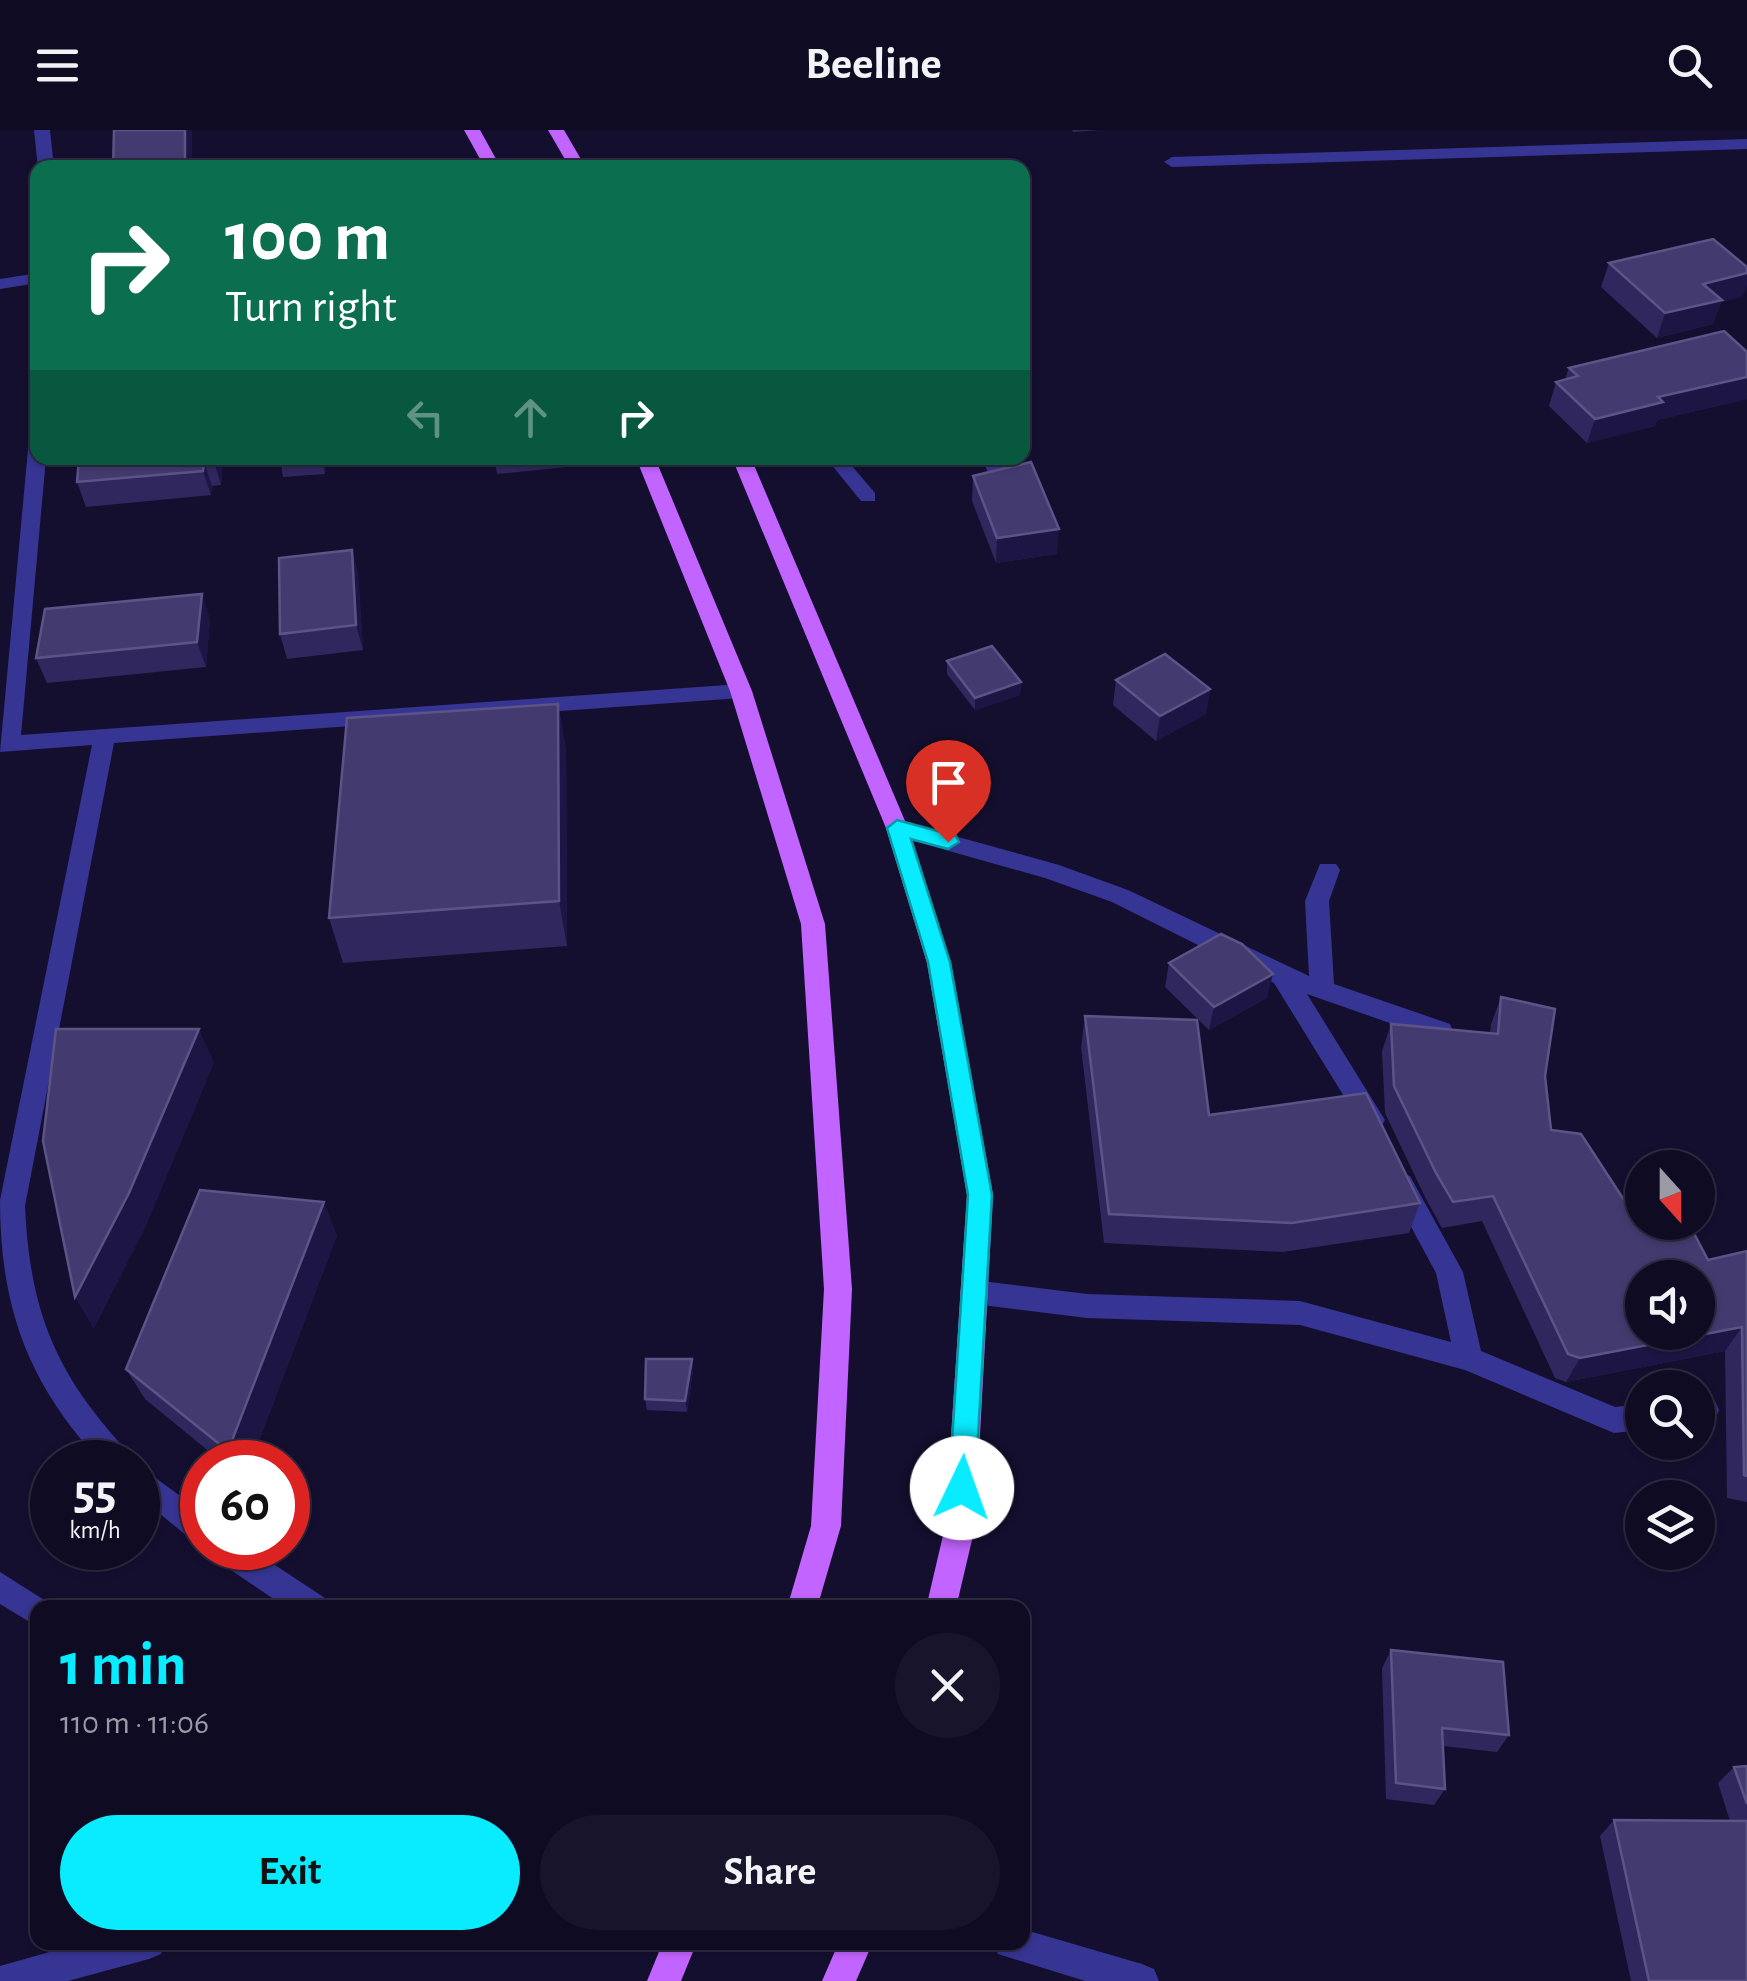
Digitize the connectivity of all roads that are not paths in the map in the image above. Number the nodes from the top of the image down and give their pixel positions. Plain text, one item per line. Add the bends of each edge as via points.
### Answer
1 (42, 130) edge
2 (472, 130) edge
3 (556, 130) edge
4 (1739, 130) edge
5 (1747, 142) edge
6 (45, 160) edge
7 (489, 160) edge
8 (573, 160) edge
9 (1172, 162) dead end
10 (30, 279) edge
11 (0, 284) edge
12 (35, 465) edge
13 (648, 465) edge
14 (751, 465) edge
15 (841, 465) edge
16 (994, 465) edge
17 (1002, 486) edge
18 (868, 496) dead end
19 (740, 691) junction
20 (106, 734) junction
21 (4, 744) edge
22 (897, 828) junction
23 (1328, 870) dead end
24 (1283, 976) junction
25 (1322, 990) junction
26 (1442, 1031) edge
27 (974, 1292) junction
28 (1469, 1360) junction
29 (1625, 1419) edge
30 (97, 1440) edge
31 (160, 1496) edge
32 (180, 1512) edge
33 (257, 1570) edge
34 (0, 1586) edge
35 (302, 1600) edge
36 (804, 1600) edge
37 (943, 1600) edge
38 (30, 1607) edge
39 (1030, 1948) edge
40 (119, 1950) edge
41 (677, 1950) edge
42 (853, 1950) edge
43 (5, 1981) edge
44 (664, 1981) edge
45 (839, 1981) edge
46 (1142, 1981) edge

1 - 6 street
2 - 7 main road
3 - 8 main road
4 - 5 street
5 - 9 street
10 - 11 street
12 - 21 street
13 - 19 main road
14 - 22 main road
15 - 18 street
16 - 17 street
19 - 20 street
19 - 36 main road via 812,924 837,1270 826,1526
20 - 21 street
20 - 30 street via 12,1206 12,1253 29,1330 56,1389
22 - 24 street via 1120,896
22 - 27 main road via 939,962 980,1195
23 - 25 street via 1317,901
24 - 25 street
24 - 28 street via 1367,1110 1449,1272
25 - 26 street
27 - 28 street via 1087,1306 1300,1313
27 - 37 main road via 960,1527
28 - 29 street
31 - 32 street
33 - 35 street
34 - 38 street
39 - 46 street
40 - 43 street
41 - 44 main road
42 - 45 main road

